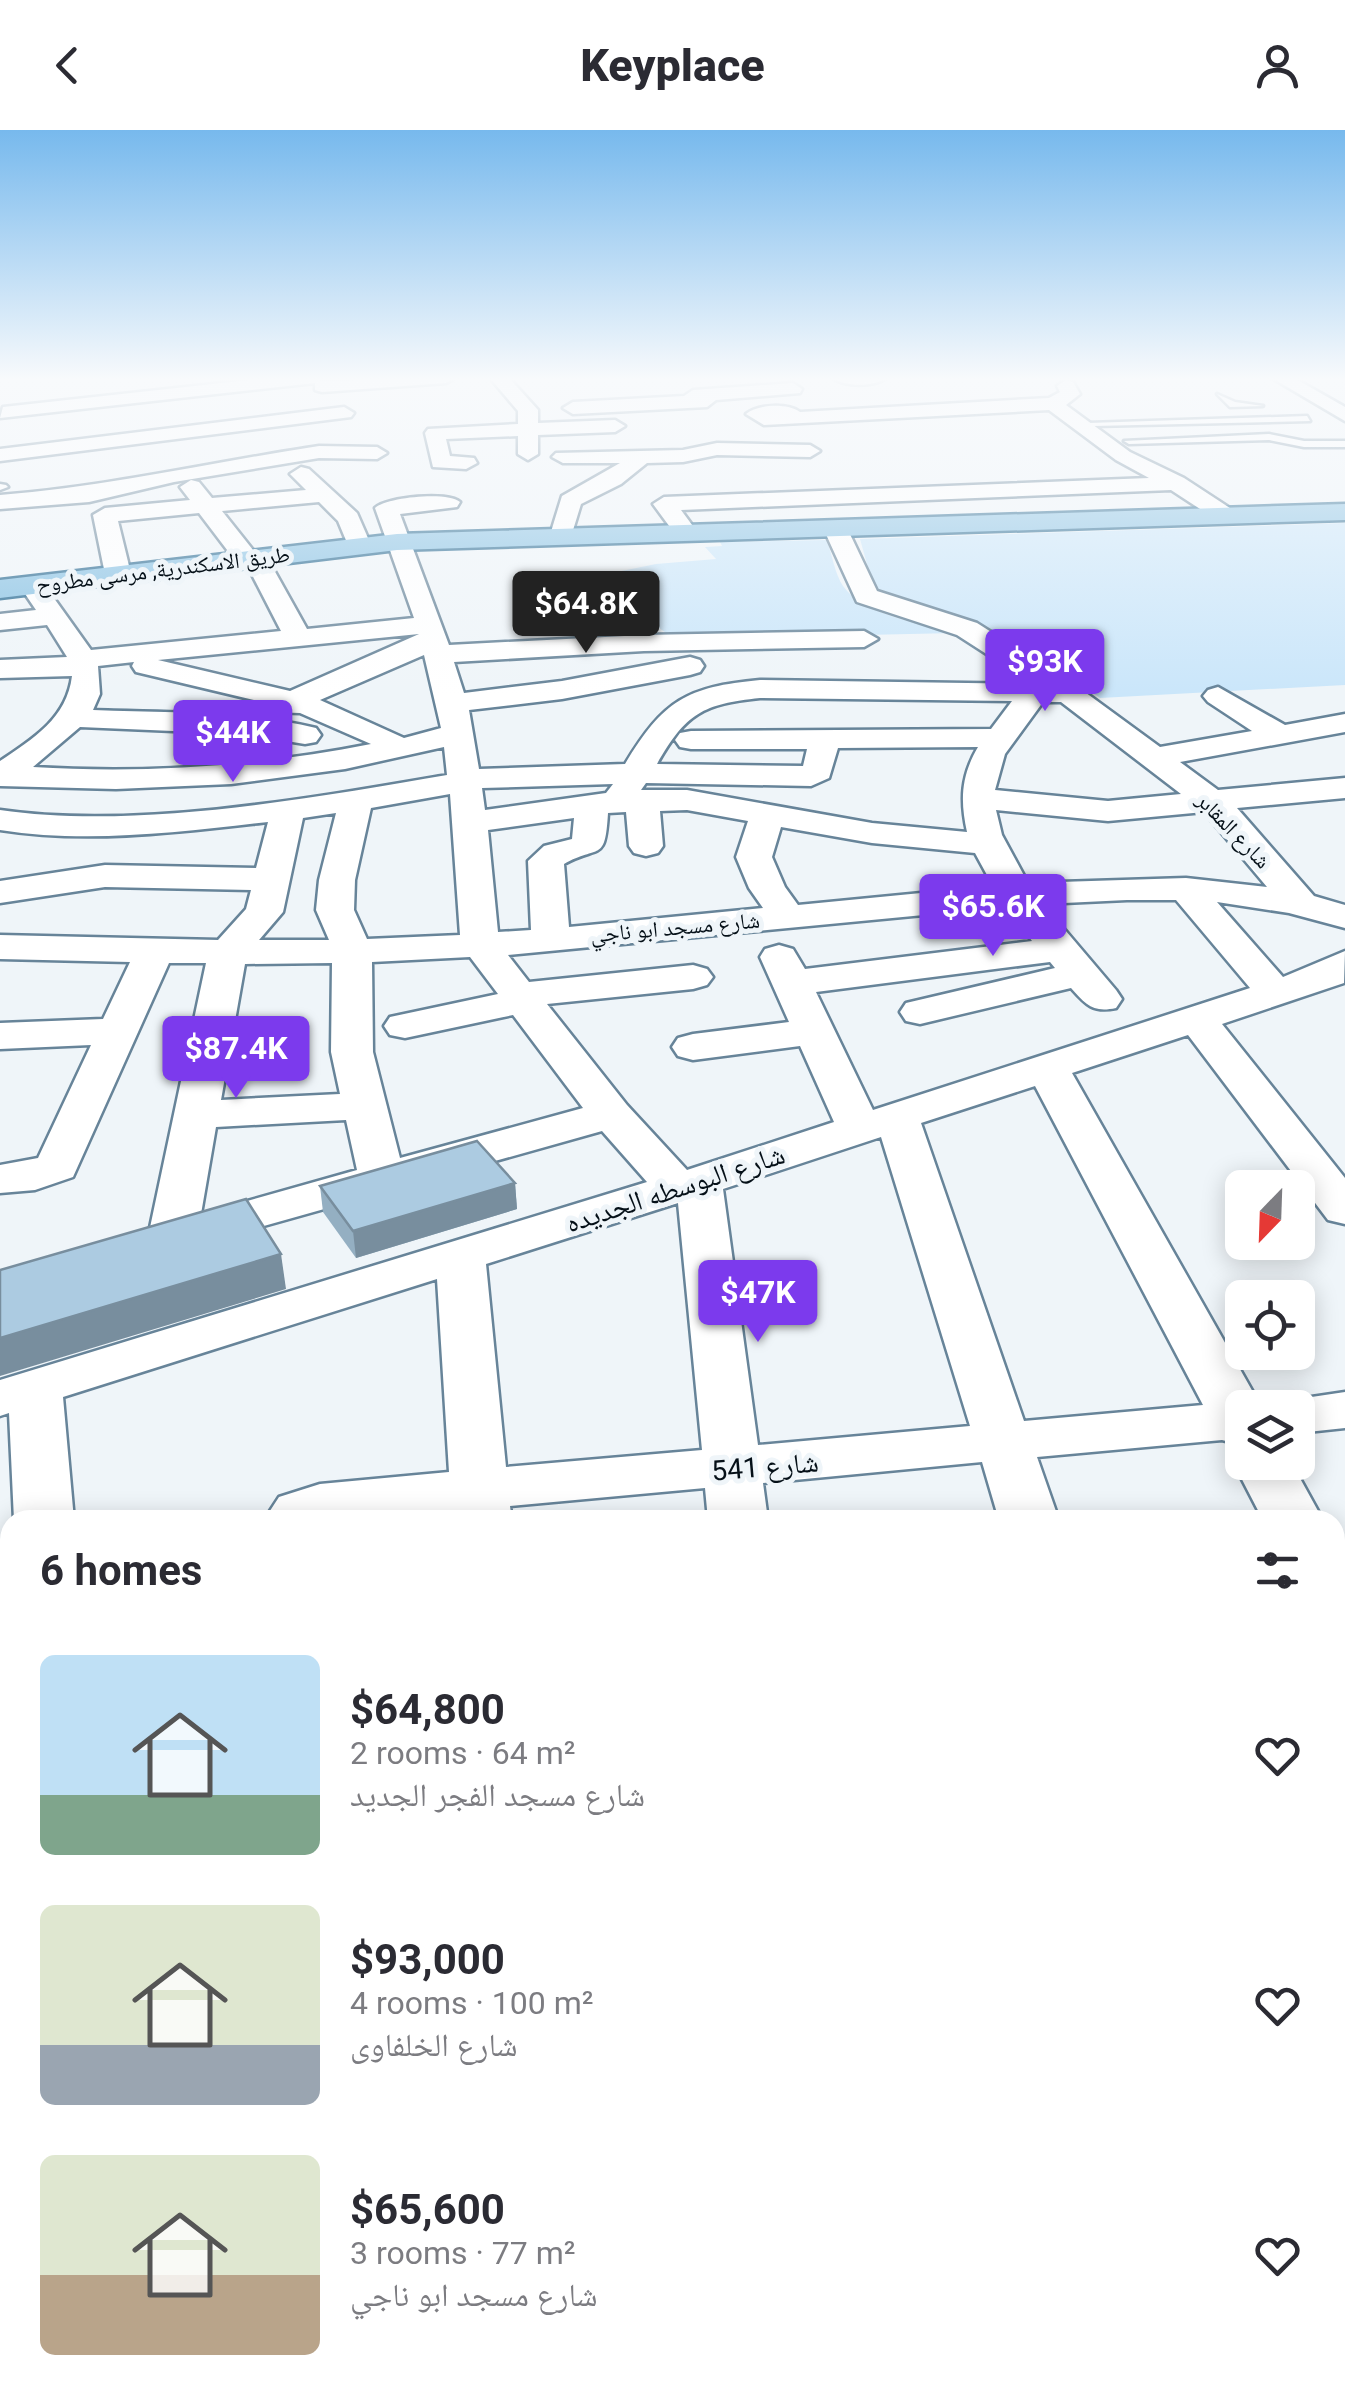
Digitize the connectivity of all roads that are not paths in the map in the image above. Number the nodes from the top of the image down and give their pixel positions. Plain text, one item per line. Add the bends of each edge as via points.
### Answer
1 (23, 484) edge
2 (23, 484) edge
3 (104, 484) edge
4 (132, 484) edge
5 (184, 484) edge
6 (312, 484) edge
7 (334, 484) edge
8 (451, 484) edge
9 (460, 484) edge
10 (621, 484) edge
11 (735, 484) edge
12 (778, 484) edge
13 (787, 484) edge
14 (858, 484) joint
15 (1178, 484) edge
16 (319, 488) junction
17 (788, 488) junction
18 (99, 495) junction
19 (202, 498) junction
20 (284, 499) junction
21 (668, 512) junction
22 (1345, 512) edge
23 (1228, 517) junction
24 (563, 524) junction
25 (884, 528) junction
26 (836, 530) junction
27 (778, 532) junction
28 (686, 533) junction
29 (356, 538) junction
30 (475, 538) junction
31 (112, 542) junction
32 (397, 542) junction
33 (250, 557) junction
34 (118, 574) junction
35 (32, 585) junction
36 (0, 589) edge
37 (284, 610) junction
38 (244, 614) dead end
39 (620, 614) dead end
40 (58, 623) junction
41 (0, 625) edge
42 (96, 629) dead end
43 (298, 638) junction
44 (826, 639) junction
45 (864, 639) dead end
46 (434, 640) junction
47 (644, 643) junction
48 (534, 648) junction
49 (722, 649) junction
50 (92, 660) junction
51 (848, 668) dead end
52 (0, 669) edge
53 (295, 672) dead end
54 (662, 672) junction
55 (334, 685) junction
56 (562, 690) junction
57 (760, 690) junction
58 (891, 691) junction
59 (1034, 693) junction
60 (1068, 693) junction
61 (1218, 696) dead end
62 (290, 702) junction
63 (681, 705) junction
64 (455, 717) junction
65 (145, 719) junction
66 (1345, 723) edge
67 (243, 725) junction
68 (62, 727) junction
69 (1280, 734) junction
70 (1002, 738) junction
71 (918, 739) junction
72 (824, 740) junction
73 (656, 741) junction
74 (401, 749) junction
75 (1152, 758) junction
76 (348, 760) junction
77 (0, 766) edge
78 (232, 774) junction
79 (56, 780) junction
80 (141, 780) junction
81 (463, 780) junction
82 (735, 790) junction
83 (1343, 790) edge
84 (622, 795) junction
85 (977, 798) junction
86 (356, 801) junction
87 (1215, 804) junction
88 (287, 812) junction
89 (768, 813) junction
90 (0, 820) edge
91 (470, 822) junction
92 (117, 824) junction
93 (63, 825) junction
94 (987, 844) junction
95 (646, 846) dead end
96 (0, 874) edge
97 (273, 880) junction
98 (656, 889) dead end
99 (1201, 889) junction
100 (0, 892) edge
101 (1020, 895) junction
102 (1298, 900) junction
103 (1345, 916) edge
104 (774, 918) junction
105 (666, 928) junction
106 (551, 939) junction
107 (480, 945) junction
108 (0, 947) edge
109 (352, 949) junction
110 (155, 951) junction
111 (228, 952) junction
112 (1081, 974) junction
113 (693, 977) dead end
114 (1320, 981) edge
115 (792, 983) junction
116 (522, 998) junction
117 (920, 1012) dead end
118 (1197, 1019) junction
119 (405, 1026) dead end
120 (814, 1031) junction
121 (120, 1032) junction
122 (0, 1036) edge
123 (693, 1046) dead end
124 (1048, 1069) junction
125 (364, 1106) junction
126 (611, 1114) junction
127 (196, 1115) junction
128 (879, 1123) junction
129 (381, 1175) junction
130 (18, 1178) edge
131 (688, 1184) junction
132 (1336, 1187) edge
133 (460, 1256) junction
134 (17, 1393) edge
135 (1225, 1394) edge
136 (1345, 1410) edge
137 (1315, 1413) edge
138 (1225, 1434) edge
139 (1004, 1443) junction
140 (1271, 1480) edge
141 (734, 1495) edge
142 (482, 1505) edge
143 (42, 1510) edge
144 (303, 1510) edge
145 (1025, 1510) edge
146 (1288, 1510) edge

1 - 18 street
2 - 18 street
3 - 18 street
4 - 18 street
5 - 19 street
6 - 16 street
7 - 16 street
8 - 32 street via 386,508
9 - 30 street
10 - 24 street via 570,501
11 - 17 street
12 - 17 street
13 - 17 street
14 - 17 street
14 - 25 street
15 - 23 street
16 - 19 street
16 - 20 street
16 - 29 street via 349,518
17 - 21 street via 672,502 664,504
17 - 27 street
18 - 19 street
18 - 31 street
18 - 31 street via 145,539
19 - 20 street
19 - 33 street via 236,529
20 - 29 street via 310,534
21 - 24 street
21 - 28 street
22 - 23 main road, طريق الاسكندرية, مرسى مطروح
23 - 25 main road, طريق الاسكندرية, مرسى مطروح
24 - 28 main road, طريق الاسكندرية, مرسى مطروح
24 - 30 main road, طريق الاسكندرية, مرسى مطروح
25 - 26 main road, طريق الاسكندرية, مرسى مطروح
26 - 27 main road, طريق الاسكندرية, مرسى مطروح
26 - 60 street, شارع المقابر via 866,596 967,629
27 - 28 main road, طريق الاسكندرية, مرسى مطروح
29 - 32 main road, طريق الاسكندرية, مرسى مطروح
29 - 33 main road, طريق الاسكندرية, مرسى مطروح
30 - 32 main road, طريق الاسكندرية, مرسى مطروح
31 - 34 street
32 - 46 street
33 - 34 main road, طريق الاسكندرية, مرسى مطروح
33 - 37 street
34 - 35 main road, طريق الاسكندرية, مرسى مطروح
35 - 36 main road, طريق الاسكندرية, مرسى مطروح
35 - 40 street
37 - 38 street
37 - 43 street
39 - 47 street via 642,632
40 - 41 street
40 - 42 street
40 - 50 street
43 - 46 street
43 - 50 street
44 - 45 street
44 - 49 street
44 - 51 street
46 - 48 street
46 - 55 street
46 - 64 street
47 - 48 street
47 - 49 street
47 - 54 street
48 - 56 street
49 - 54 street
49 - 57 street
50 - 52 street
50 - 62 street
50 - 68 street via 83,701
53 - 55 street
54 - 56 street
55 - 62 street
56 - 64 street
57 - 58 street
57 - 63 street
58 - 59 street
58 - 71 street
59 - 60 street
59 - 70 street
60 - 75 street, شارع المقابر
61 - 69 street
62 - 67 street
62 - 74 street via 353,722
63 - 64 street
63 - 73 street
64 - 74 street
64 - 81 street
65 - 67 street
65 - 68 street
65 - 79 street
66 - 69 street
67 - 76 street via 310,736
67 - 78 street via 223,748
68 - 77 street
69 - 75 street
70 - 71 street
70 - 85 street via 980,776
71 - 72 street
72 - 73 street
72 - 82 street via 812,776
73 - 84 street
74 - 76 street
75 - 87 street, شارع المقابر
76 - 78 street
77 - 79 street
78 - 80 street
79 - 80 street
79 - 90 street
80 - 92 street
81 - 84 street
81 - 86 street
81 - 91 street
82 - 84 street
82 - 89 street
83 - 87 street
84 - 91 street
84 - 95 street
84 - 106 street via 589,845 546,861
85 - 87 street via 1108,811
85 - 94 street
86 - 88 street
86 - 109 street via 335,910
87 - 102 street, شارع المقابر
88 - 92 street
88 - 97 street
89 - 94 street via 872,833
89 - 104 street via 754,857
90 - 93 street
91 - 107 street
92 - 93 street
93 - 96 street
94 - 101 street
97 - 100 street via 148,874
97 - 111 street via 264,912
98 - 105 street
99 - 101 street, شارع مسجد ابو ناجي
99 - 102 street, شارع مسجد ابو ناجي
99 - 114 street
101 - 104 street, شارع مسجد ابو ناجي
101 - 112 street
102 - 103 street, شارع مسجد ابو ناجي
104 - 105 street, شارع مسجد ابو ناجي
104 - 115 street
105 - 106 street, شارع مسجد ابو ناجي
106 - 107 street, شارع مسجد ابو ناجي
107 - 109 street, شارع مسجد ابو ناجي
107 - 116 street
108 - 110 street, شارع مسجد ابو ناجي
109 - 111 street, شارع مسجد ابو ناجي
109 - 125 street via 352,1052
110 - 111 street, شارع مسجد ابو ناجي
110 - 121 street
111 - 127 street
112 - 115 street
112 - 117 street
113 - 116 street
114 - 118 street, شارع البوسطه الجديده
115 - 120 street
116 - 119 street
116 - 126 street
118 - 124 street, شارع البوسطه الجديده
118 - 132 street
120 - 123 street
120 - 128 street
121 - 122 street
121 - 130 street via 62,1160 48,1173
124 - 128 street, شارع البوسطه الجديده
124 - 135 street
125 - 127 street
125 - 129 street
126 - 129 street
126 - 131 street
127 - 129 street via 153,1242
128 - 131 street, شارع البوسطه الجديده
128 - 139 street
131 - 133 street, شارع البوسطه الجديده
131 - 141 street
133 - 134 street, شارع البوسطه الجديده
133 - 142 street
134 - 143 street
136 - 137 street
138 - 139 street, شارع 541
139 - 141 street, شارع 541
139 - 145 street
140 - 146 street
141 - 142 street, شارع 541
142 - 144 street, شارع 541 via 320,1504

